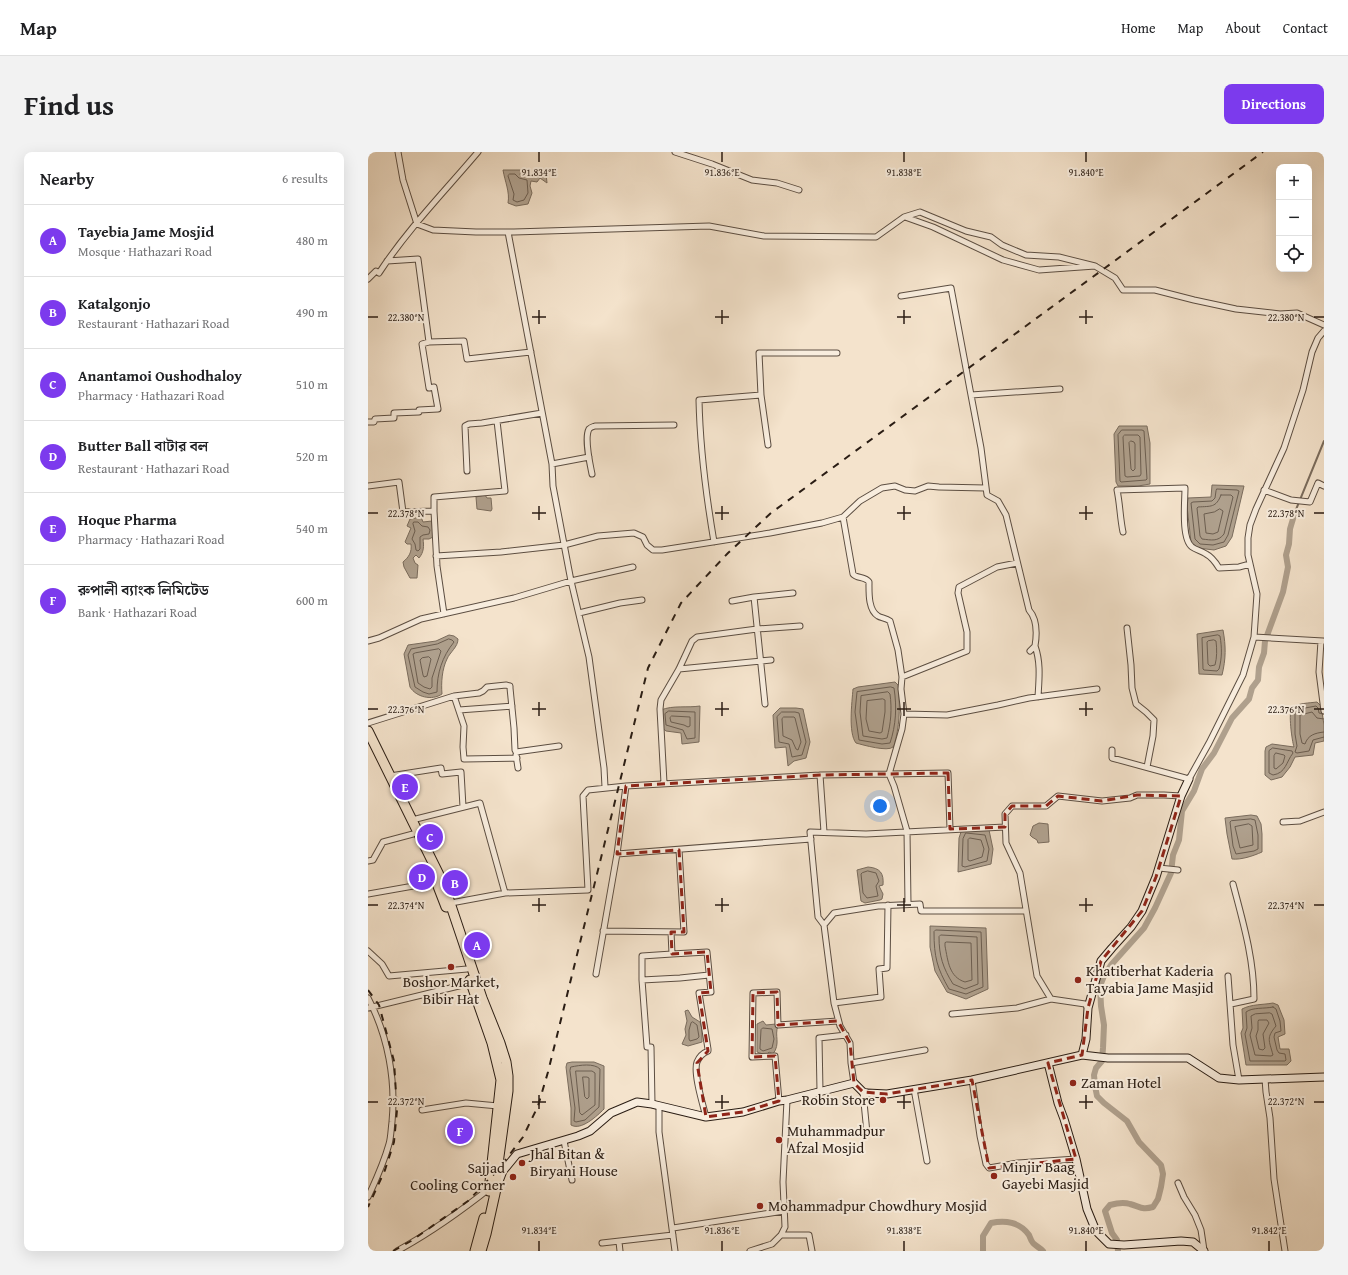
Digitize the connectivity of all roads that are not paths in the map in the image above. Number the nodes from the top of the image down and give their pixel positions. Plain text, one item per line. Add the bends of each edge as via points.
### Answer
1 (398, 152) edge
2 (478, 152) edge
3 (675, 152) edge
4 (799, 190) dead end
5 (904, 217) junction
6 (417, 224) junction
7 (508, 232) junction
8 (387, 261) junction
9 (1095, 266) junction
10 (368, 280) edge
11 (901, 296) dead end
12 (1324, 325) edge
13 (1324, 330) edge
14 (429, 342) junction
15 (531, 352) junction
16 (837, 353) dead end
17 (1060, 389) dead end
18 (761, 395) junction
19 (971, 396) junction
20 (542, 413) junction
21 (497, 420) junction
22 (368, 422) edge
23 (674, 425) dead end
24 (768, 445) dead end
25 (589, 457) junction
26 (552, 464) junction
27 (467, 470) dead end
28 (592, 474) dead end
29 (368, 486) edge
30 (1324, 486) edge
31 (985, 488) junction
32 (1264, 490) junction
33 (434, 511) junction
34 (843, 517) junction
35 (1123, 532) dead end
36 (714, 542) junction
37 (564, 544) junction
38 (436, 556) junction
39 (1017, 564) junction
40 (1250, 564) junction
41 (633, 566) dead end
42 (571, 581) junction
43 (793, 593) dead end
44 (754, 598) junction
45 (642, 600) dead end
46 (732, 601) dead end
47 (579, 613) junction
48 (444, 614) junction
49 (800, 626) dead end
50 (1127, 628) dead end
51 (757, 629) junction
52 (1254, 637) junction
53 (368, 641) edge
54 (1322, 641) edge
55 (1036, 646) junction
56 (1030, 651) dead end
57 (762, 660) junction
58 (771, 660) dead end
59 (679, 669) junction
60 (902, 677) junction
61 (1097, 689) dead end
62 (454, 696) junction
63 (1038, 697) junction
64 (766, 704) dead end
65 (512, 706) junction
66 (458, 710) junction
67 (1324, 711) edge
68 (904, 714) junction
69 (368, 723) edge
70 (368, 731) edge
71 (368, 743) edge
72 (559, 746) dead end
73 (1112, 750) dead end
74 (516, 752) junction
75 (517, 758) junction
76 (1147, 767) junction
77 (518, 768) dead end
78 (889, 774) junction
79 (820, 775) junction
80 (390, 776) junction
81 (1189, 779) junction
82 (664, 783) junction
83 (626, 786) junction
84 (605, 787) junction
85 (1181, 796) junction
86 (463, 807) junction
87 (1324, 812) edge
88 (412, 820) junction
89 (1283, 822) dead end
90 (1005, 827) junction
91 (950, 829) junction
92 (907, 831) junction
93 (824, 832) junction
94 (413, 834) junction
95 (811, 839) junction
96 (679, 850) junction
97 (617, 854) junction
98 (368, 861) edge
99 (1159, 868) junction
100 (1178, 870) dead end
101 (436, 882) junction
102 (1233, 884) dead end
103 (505, 892) junction
104 (368, 894) edge
105 (451, 903) junction
106 (908, 904) junction
107 (888, 905) junction
108 (1026, 911) junction
109 (824, 925) junction
110 (603, 931) junction
111 (671, 932) junction
112 (368, 951) edge
113 (672, 954) junction
114 (467, 969) junction
115 (596, 974) dead end
116 (709, 975) junction
117 (1228, 976) dead end
118 (642, 980) junction
119 (471, 983) junction
120 (368, 998) edge
121 (1050, 999) junction
122 (834, 1003) junction
123 (1231, 1004) junction
124 (370, 1007) edge
125 (1088, 1008) junction
126 (952, 1014) dead end
127 (838, 1021) junction
128 (846, 1035) junction
129 (925, 1050) dead end
130 (1082, 1055) junction
131 (851, 1063) junction
132 (1048, 1063) junction
133 (1324, 1077) edge
134 (1265, 1079) junction
135 (972, 1080) junction
136 (1239, 1080) junction
137 (854, 1083) junction
138 (914, 1090) junction
139 (820, 1091) junction
140 (863, 1092) junction
141 (787, 1100) junction
142 (779, 1101) junction
143 (652, 1104) junction
144 (498, 1106) junction
145 (659, 1107) junction
146 (422, 1110) dead end
147 (706, 1117) junction
148 (867, 1133) dead end
149 (564, 1141) junction
150 (1076, 1159) junction
151 (927, 1161) dead end
152 (572, 1180) dead end
153 (1178, 1183) dead end
154 (493, 1188) junction
155 (368, 1197) edge
156 (784, 1211) junction
157 (673, 1228) junction
158 (673, 1235) junction
159 (781, 1235) junction
160 (619, 1242) junction
161 (602, 1243) dead end
162 (1204, 1250) edge
163 (397, 1251) edge
164 (475, 1251) edge
165 (481, 1251) edge
166 (620, 1251) edge
167 (675, 1251) edge
168 (750, 1251) edge
169 (812, 1251) edge
170 (1285, 1251) edge

1 - 6 street via 403,180
2 - 6 street
3 - 4 street via 752,180 777,183
5 - 7 street via 876,237 764,236 709,226
5 - 9 street via 933,227 1004,260 1039,270
5 - 9 street via 920,212 966,231 992,237 1002,245 1026,255 1059,257
6 - 7 street via 433,230
6 - 8 street
7 - 15 street
8 - 10 street via 379,272 375,271
8 - 14 street via 418,259
9 - 12 street via 1114,278 1123,290 1155,290 1236,309 1280,314 1297,313
11 - 19 street via 951,288
13 - 32 street via 1312,352 1284,448
14 - 15 street via 464,341 467,358
14 - 22 street via 422,344 429,388 434,387 438,409 394,413 394,418
15 - 20 street
16 - 18 street via 759,353
17 - 19 street
18 - 24 street
18 - 36 street via 699,400 702,456
19 - 31 street via 981,448
20 - 21 street
20 - 26 street
21 - 27 street via 465,426
21 - 33 street via 505,491 434,497
23 - 25 street via 591,427
25 - 26 street
25 - 28 street
26 - 37 street via 553,486
29 - 33 street via 399,482 403,512
30 - 32 street via 1318,484 1310,502 1291,500
31 - 34 street via 928,486 915,491 895,486 882,488 860,501
31 - 39 street via 987,495 998,501 1006,515
32 - 40 street via 1250,525
33 - 38 street
34 - 36 street via 770,534
34 - 60 street via 853,574 869,582 870,601 875,613 890,621
35 - 40 street via 1117,490 1185,488 1184,522 1188,544 1206,554 1219,568
36 - 37 street via 653,550 643,537 634,533 598,536
37 - 38 street via 501,552
37 - 42 street
38 - 48 street
39 - 55 street via 1029,610 1033,614
39 - 60 street via 997,567 959,587 958,593 967,632 967,651
40 - 52 street via 1257,594
41 - 42 street
42 - 47 street
42 - 48 street via 514,598
43 - 44 street
44 - 46 street
44 - 51 street
45 - 47 street
47 - 84 street via 589,657
48 - 53 street via 421,619
49 - 51 street
50 - 76 street via 1132,688 1136,704 1154,720
51 - 57 street
51 - 59 street via 697,637 692,641
52 - 54 street
52 - 81 street via 1243,675
54 - 67 street via 1319,672
55 - 56 street
55 - 63 street via 1040,670
57 - 58 street
57 - 59 street
57 - 64 street
59 - 82 street via 661,700
60 - 68 street
61 - 63 street
62 - 65 street via 479,693 487,687 506,685 510,686
62 - 66 street
62 - 69 street
63 - 68 street via 947,715
65 - 66 street
65 - 74 street
66 - 75 street via 464,726 464,758
68 - 78 street
70 - 80 highway
71 - 94 highway
72 - 74 street
73 - 76 street via 1112,758
74 - 75 street
75 - 77 street
76 - 81 street
78 - 79 street
78 - 91 street via 948,773
78 - 92 street
79 - 82 street
79 - 93 street
80 - 86 street via 441,768 442,774 461,772
80 - 88 highway
81 - 85 street
82 - 83 street
83 - 84 street
83 - 97 street
84 - 103 street via 588,790 583,796 588,890
85 - 90 street via 1164,794 1102,801 1058,796 1046,806 1012,806 1005,814
85 - 99 street
86 - 88 street
86 - 103 street via 480,803
87 - 89 street via 1300,821
88 - 105 highway via 435,864
90 - 91 street
90 - 108 street via 1006,842 1020,873
91 - 92 street
92 - 93 street via 866,834
92 - 106 street
93 - 95 street via 810,832
94 - 98 street via 384,842 373,860
94 - 101 highway
95 - 96 street
95 - 109 street via 818,917
96 - 97 street
96 - 111 street via 684,932
97 - 110 street
99 - 100 street
99 - 125 street via 1142,911 1101,961
101 - 104 street
101 - 114 highway
102 - 123 street via 1252,962 1254,999
103 - 105 street
105 - 154 highway via 506,1062 508,1091
106 - 107 street
106 - 108 street via 920,904 921,911
107 - 109 street via 834,913
107 - 122 street via 887,968 879,969 881,997
108 - 121 street via 1037,976
109 - 122 street
110 - 111 street
110 - 115 street
111 - 113 street
112 - 114 street via 382,964 389,976
113 - 116 street via 707,952
113 - 118 street via 642,956
114 - 119 highway
116 - 118 street
116 - 147 street via 711,992 699,994 708,1051 700,1056 696,1063
117 - 123 street
118 - 143 street via 647,1047 651,1047
119 - 124 street
119 - 144 highway via 492,1043 501,1080
120 - 124 street
121 - 125 street via 1085,1004
121 - 126 street via 1017,1008
122 - 127 street
123 - 136 street via 1233,1045
124 - 155 street via 385,1040 390,1061 393,1110 390,1142
125 - 130 street
127 - 128 street
127 - 142 street via 778,1025 777,992 753,993 752,1057 775,1056
128 - 131 street via 850,1043
128 - 139 street via 819,1038
129 - 131 street
130 - 132 street
130 - 136 street via 1108,1058 1188,1058 1219,1078
131 - 137 street
132 - 135 street
132 - 150 street
133 - 134 street
134 - 136 street
134 - 170 street via 1274,1179
135 - 138 street
135 - 150 street via 980,1136 989,1168 1024,1162
137 - 139 street
137 - 140 street
138 - 140 street via 887,1094
138 - 151 street
139 - 141 street
140 - 148 street
141 - 142 street
141 - 156 street
142 - 147 street via 743,1112
143 - 145 street
143 - 149 street via 637,1102 611,1113 590,1131
144 - 146 street via 466,1103
144 - 154 highway via 492,1158
145 - 147 street
145 - 157 street via 659,1132
149 - 152 street
149 - 154 street via 518,1154 503,1171
150 - 162 street via 1087,1209 1096,1230 1108,1244 1181,1241 1193,1242
153 - 162 street via 1201,1230
154 - 163 street
154 - 164 highway
154 - 165 highway
156 - 157 street
156 - 159 street
157 - 158 street
158 - 160 street
158 - 167 street
159 - 168 street via 772,1244
159 - 169 street via 809,1235
160 - 161 street
160 - 166 street

